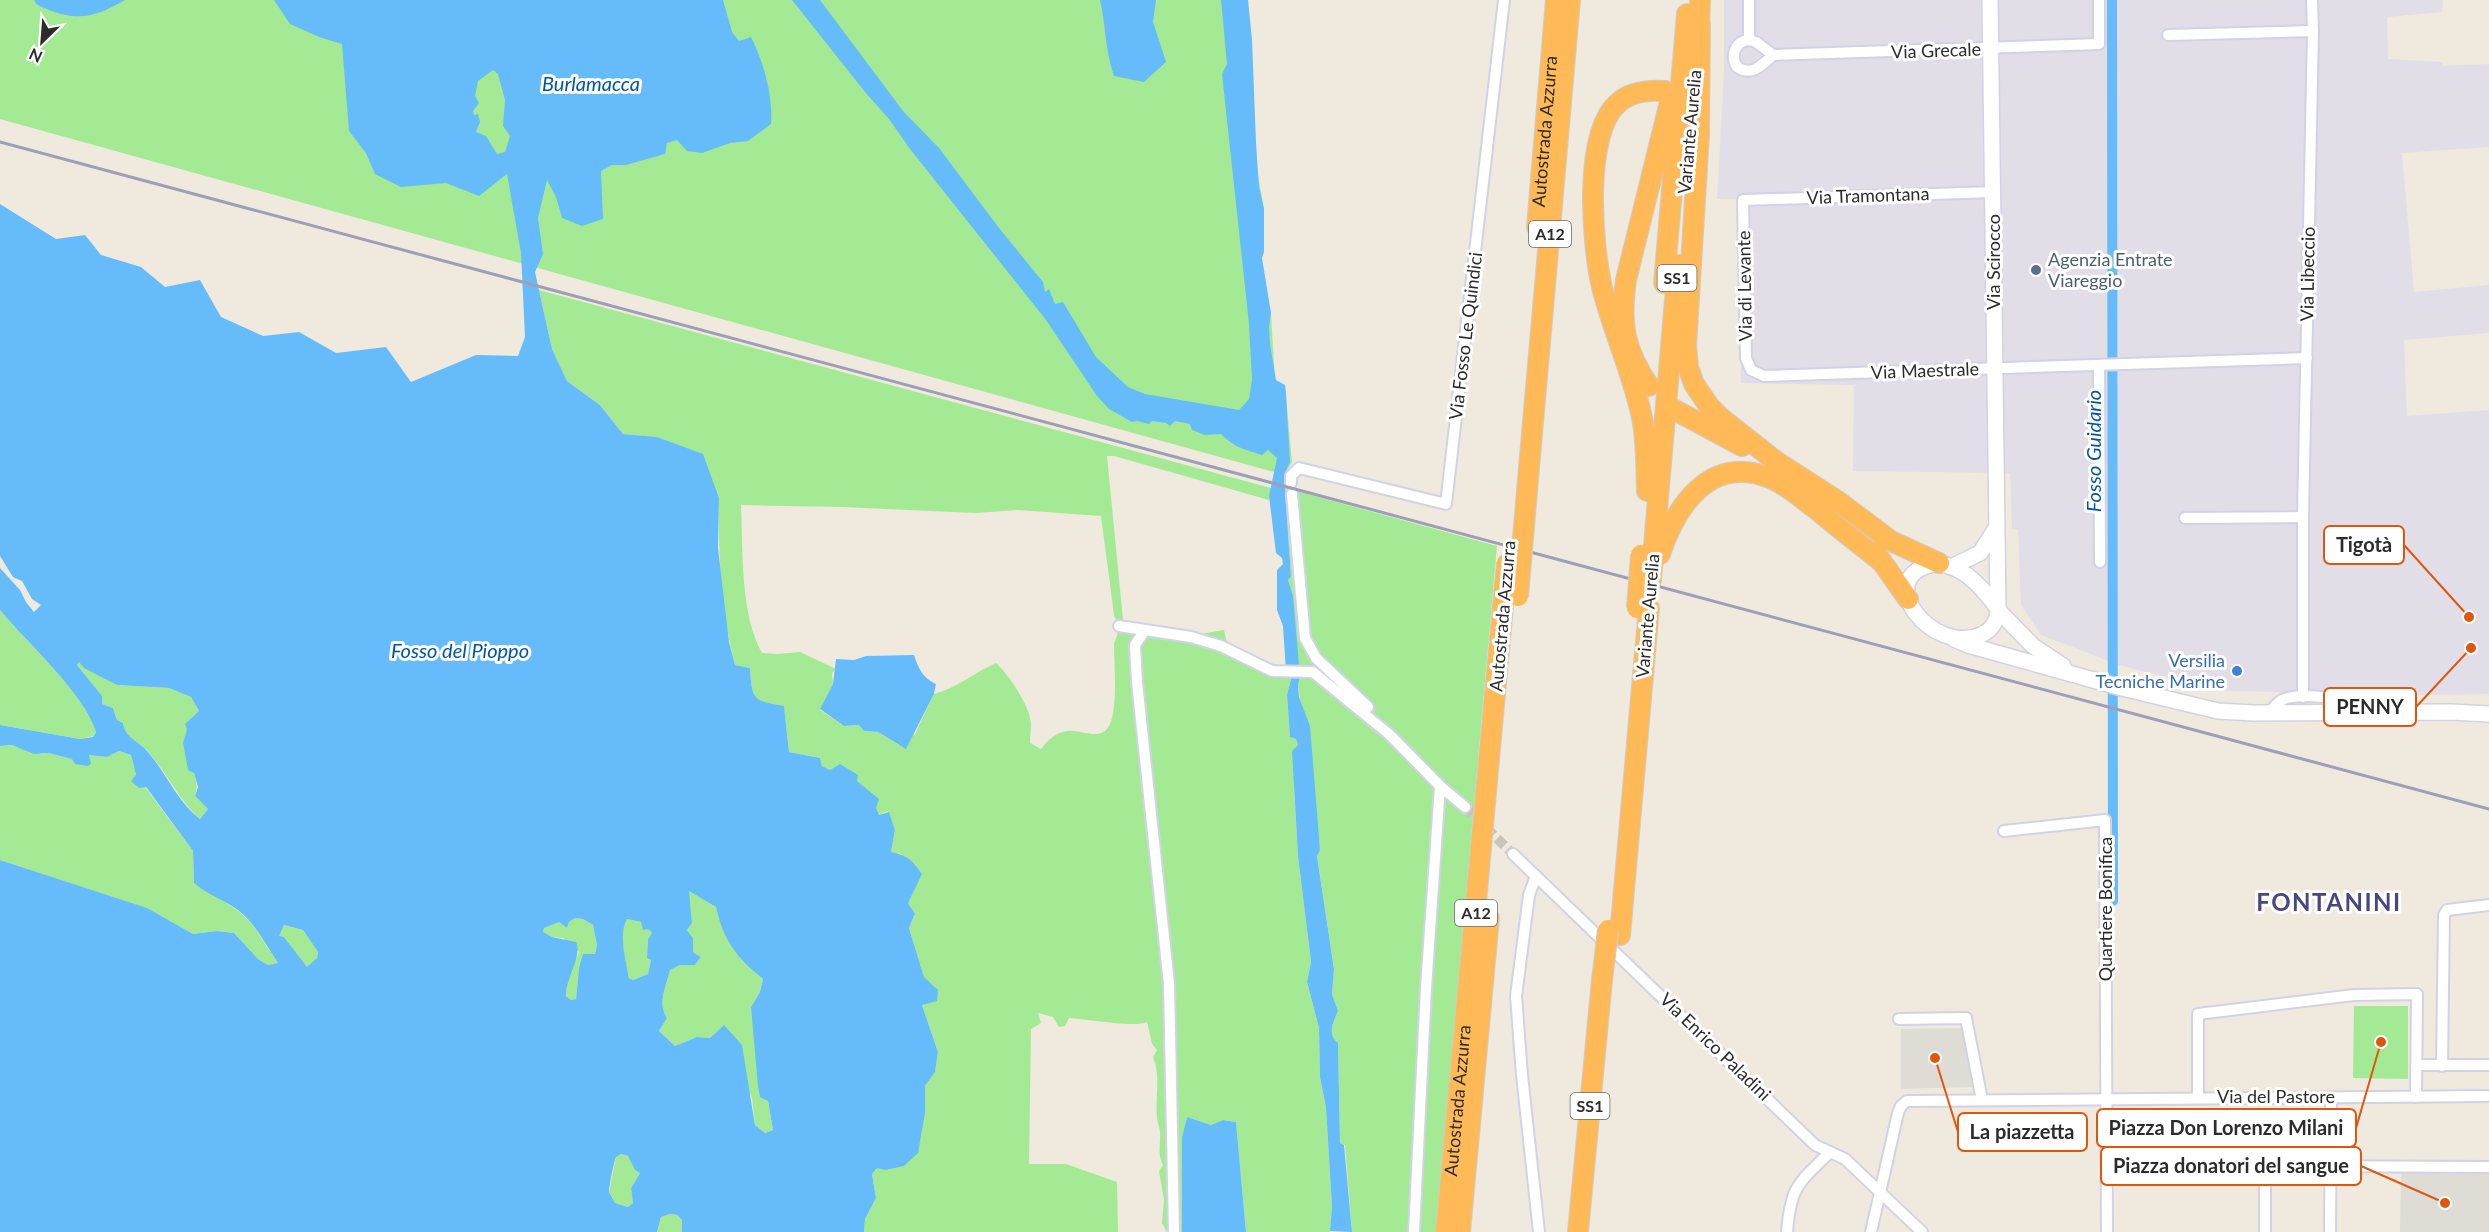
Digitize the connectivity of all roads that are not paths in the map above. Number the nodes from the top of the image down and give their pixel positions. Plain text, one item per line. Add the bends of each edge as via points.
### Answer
1 (1504, 0) edge
2 (1556, 0) edge
3 (1570, 0) edge
4 (1687, 0) edge
5 (1701, 0) edge
6 (1749, 0) edge
7 (1990, 0) edge
8 (2099, 0) edge
9 (2312, 0) edge
10 (2313, 31) junction
11 (1693, 32) junction
12 (2168, 35) dead end
13 (1749, 40) junction
14 (1991, 49) junction
15 (1773, 56) junction
16 (1665, 91) dead end
17 (1706, 116) dead end
18 (1994, 192) junction
19 (1743, 200) joint
20 (2307, 358) junction
21 (2101, 366) junction
22 (1994, 369) junction
23 (1751, 370) joint
24 (1649, 386) dead end
25 (1673, 409) dead end
26 (1778, 462) junction
27 (1522, 468) junction
28 (1801, 478) junction
29 (1291, 483) dead end
30 (1647, 490) junction
31 (1292, 494) dead end
32 (2303, 517) junction
33 (2185, 518) dead end
34 (1997, 525) junction
35 (1651, 556) junction
36 (1881, 561) junction
37 (2100, 562) dead end
38 (1945, 565) junction
39 (1511, 595) junction
40 (1908, 599) junction
41 (1643, 608) junction
42 (1998, 610) junction
43 (1119, 626) dead end
44 (1145, 630) junction
45 (1954, 639) junction
46 (2084, 677) junction
47 (2303, 697) junction
48 (2489, 702) edge
49 (2472, 707) junction
50 (2489, 708) edge
51 (2451, 712) junction
52 (2269, 713) junction
53 (2389, 713) junction
54 (2489, 714) edge
55 (1403, 747) junction
56 (1440, 786) junction
57 (1466, 807) tunnel mouth
58 (2004, 831) dead end
59 (1513, 854) tunnel mouth
60 (1536, 876) junction
61 (2489, 905) edge
62 (1608, 981) junction
63 (1899, 1019) dead end
64 (2416, 1065) junction
65 (2489, 1065) edge
66 (2442, 1066) junction
67 (2489, 1096) edge
68 (2331, 1097) junction
69 (2416, 1097) junction
70 (2198, 1098) junction
71 (2106, 1099) junction
72 (1982, 1100) junction
73 (1830, 1152) junction
74 (2331, 1166) junction
75 (2489, 1167) edge
76 (1880, 1192) junction
77 (1174, 1232) edge
78 (1414, 1232) edge
79 (1446, 1232) edge
80 (1460, 1232) edge
81 (1539, 1232) edge
82 (1578, 1232) edge
83 (1590, 1232) edge
84 (1787, 1232) edge
85 (1871, 1232) edge
86 (1922, 1232) edge
87 (2106, 1232) edge
88 (2265, 1232) edge
89 (2330, 1232) edge

1 - 29 street, Via Fosso Le Quindici via 1446,504 1299,468 1291,476
2 - 27 highway, Autostrada Azzurra / A12
3 - 27 highway, Autostrada Azzurra / A12
4 - 11 highway, Variante Aurelia / SS1
5 - 11 highway, Variante Aurelia / SS1
6 - 13 street
7 - 14 street, Via Scirocco
8 - 14 street, Via Grecale via 2099,44
9 - 10 street, Via Libeccio
10 - 12 street
10 - 20 street, Via Libeccio
11 - 24 highway via 1625,293 1625,337
11 - 26 highway via 1699,135 1686,340 1688,367 1713,411
11 - 30 highway, Variante Aurelia / SS1
11 - 35 highway, Variante Aurelia / SS1
13 - 15 street
13 - 15 street via 1734,51 1734,64 1741,70 1758,69
14 - 15 street, Via Grecale
14 - 18 street, Via Scirocco
16 - 30 highway via 1632,94 1619,101 1608,115 1599,140 1594,189 1599,269 1642,418
17 - 26 highway via 1709,138 1697,316 1699,358 1722,404
18 - 19 street, Via Tramontana
18 - 22 street, Via Scirocco
19 - 23 street, Via di Levante via 1746,358
20 - 21 street, Via Maestrale
20 - 32 street, Via Libeccio
21 - 22 street, Via Maestrale
21 - 37 street
22 - 23 street, Via Maestrale via 1764,375
22 - 34 street, Via Scirocco
25 - 26 highway
26 - 28 highway
27 - 39 highway, Autostrada Azzurra / A12, bridge
28 - 36 highway via 1862,536
28 - 38 highway via 1891,541
30 - 35 highway, Variante Aurelia / SS1
31 - 55 street via 1305,638 1316,658 1401,739
32 - 33 street
32 - 47 street, Via Libeccio
34 - 38 street via 1980,553
34 - 42 street, Via Scirocco
35 - 36 highway via 1693,493 1718,478 1743,474 1765,476 1786,487
35 - 41 highway, Variante Aurelia / SS1, bridge
35 - 41 highway, Variante Aurelia / SS1 via 1651,580
36 - 40 highway
38 - 40 street via 1926,566 1913,574 1906,588
38 - 42 street via 1977,584
39 - 79 highway, Autostrada Azzurra / A12
39 - 80 highway, Autostrada Azzurra / A12
40 - 45 street via 1928,626
41 - 62 highway, Variante Aurelia / SS1
42 - 45 street via 1995,623 1985,633
42 - 46 street via 2036,649
43 - 44 street
44 - 55 street via 1221,646 1279,673 1313,672
44 - 77 street via 1135,645 1169,984
45 - 46 street
46 - 52 street via 2209,710
47 - 52 street via 2280,701
47 - 53 street via 2350,702
48 - 49 street
49 - 50 street
49 - 51 street
51 - 53 street
51 - 54 street
52 - 53 street
55 - 56 street
56 - 57 street
56 - 78 street
58 - 71 street, Quartiere Bonifica via 2105,820
59 - 60 street, Via Enrico Paladini
60 - 73 street, Via Enrico Paladini via 1815,1145
60 - 81 street via 1529,895 1516,996
61 - 66 street via 2447,910 2444,915
62 - 82 highway, Variante Aurelia / SS1
62 - 83 highway, Variante Aurelia / SS1
63 - 72 street via 1966,1018
64 - 66 street
64 - 69 street
64 - 70 street via 2417,994 2354,995 2198,1014
65 - 66 street
67 - 69 street, Via del Pastore
68 - 69 street, Via del Pastore
68 - 70 street, Via del Pastore
68 - 74 street
70 - 71 street, Via del Pastore
71 - 72 street, Via del Pastore
71 - 87 street
72 - 76 street, Via del Pastore via 1907,1101 1900,1108
73 - 76 street, Via Enrico Paladini via 1845,1159
73 - 84 street via 1796,1188 1789,1205
74 - 75 street
74 - 88 street via 2265,1166
74 - 89 street
76 - 85 street
76 - 86 street, Via Enrico Paladini

